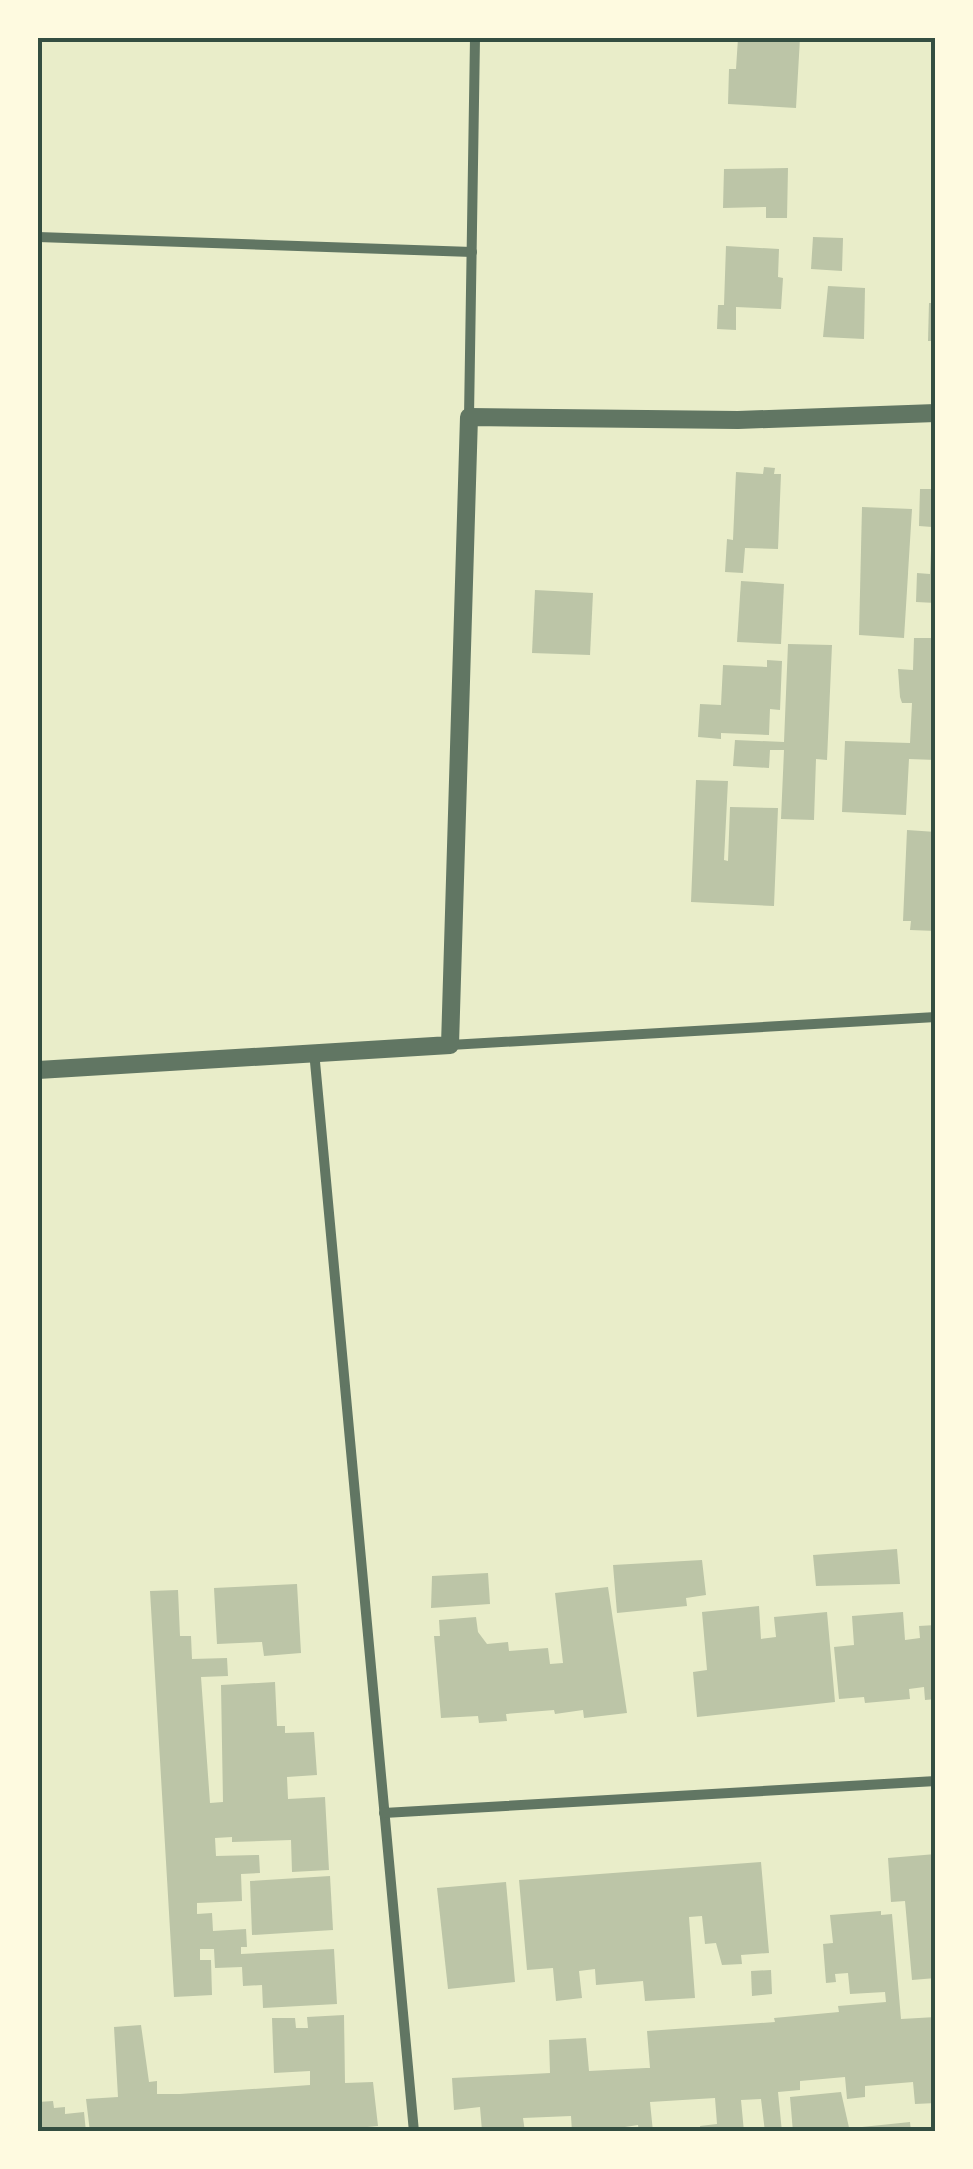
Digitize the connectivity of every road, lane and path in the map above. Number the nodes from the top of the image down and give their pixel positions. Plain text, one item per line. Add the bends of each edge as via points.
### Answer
1 (476, 38) edge
2 (38, 238) edge
3 (472, 252) junction
4 (936, 413) edge
5 (468, 416) junction
6 (936, 1017) edge
7 (450, 1044) junction
8 (314, 1050) junction
9 (38, 1070) edge
10 (936, 1781) edge
11 (384, 1813) junction
12 (414, 2132) edge

1 - 3 street
2 - 3 street
3 - 5 street
4 - 5 street via 738,420
5 - 7 street
6 - 7 street
7 - 8 street
8 - 9 street
8 - 11 street
10 - 11 street
11 - 12 street

